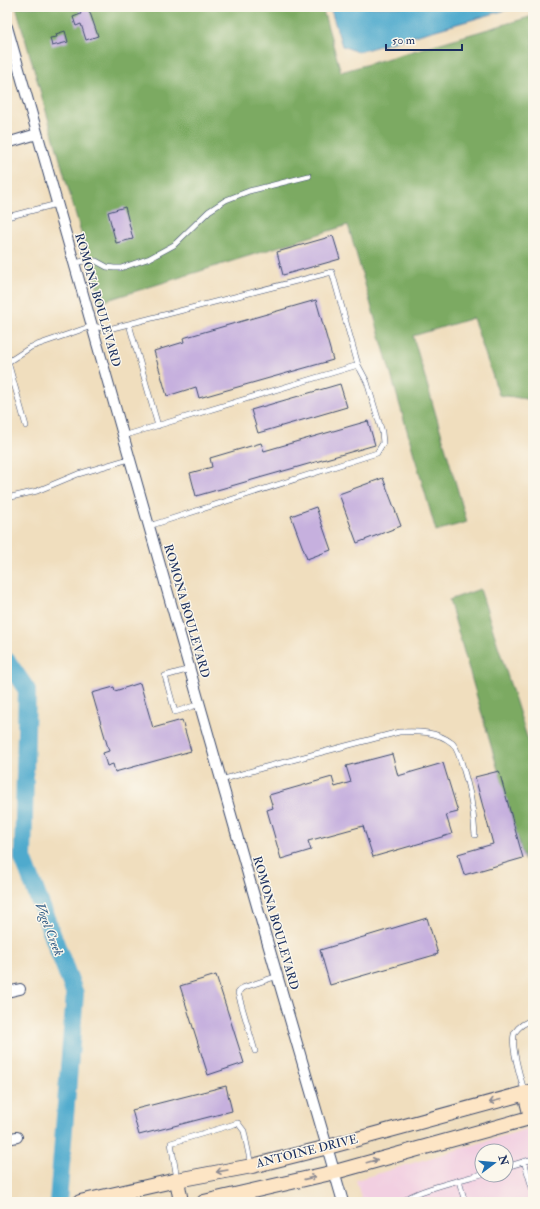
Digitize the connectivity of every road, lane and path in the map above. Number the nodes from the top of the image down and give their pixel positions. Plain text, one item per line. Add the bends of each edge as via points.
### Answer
1 (7, 27) edge
2 (37, 134) junction
3 (7, 143) edge
4 (309, 176) dead end
5 (57, 204) junction
6 (7, 216) edge
7 (74, 263) junction
8 (129, 324) junction
9 (92, 326) junction
10 (358, 365) junction
11 (26, 426) dead end
12 (158, 426) junction
13 (123, 436) junction
14 (130, 459) junction
15 (7, 498) edge
16 (149, 526) junction
17 (190, 669) junction
18 (200, 704) junction
19 (221, 780) junction
20 (475, 835) dead end
21 (278, 976) junction
22 (20, 989) dead end
23 (7, 992) edge
24 (533, 1020) edge
25 (255, 1051) dead end
26 (529, 1092) edge
27 (532, 1117) edge
28 (328, 1147) junction
29 (533, 1159) edge
30 (524, 1161) junction
31 (514, 1164) edge
32 (252, 1166) junction
33 (335, 1172) junction
34 (474, 1176) edge
35 (177, 1180) junction
36 (459, 1181) junction
37 (533, 1192) edge
38 (80, 1202) edge
39 (181, 1202) edge
40 (204, 1202) edge
41 (343, 1202) edge
42 (404, 1202) edge
43 (465, 1202) edge

1 - 2 street, ROMONA BOULEVARD
2 - 3 street
2 - 5 street, ROMONA BOULEVARD
4 - 7 lane via 249,191 226,200 209,211 174,245 150,258 121,268 107,267 88,260
5 - 6 lane
5 - 7 street, ROMONA BOULEVARD
7 - 9 street, ROMONA BOULEVARD
8 - 9 lane via 109,330
8 - 10 lane via 332,272
8 - 12 lane
9 - 11 lane via 31,347 8,362
9 - 13 street, ROMONA BOULEVARD
10 - 12 lane
10 - 16 lane via 367,382 382,432 383,443 377,453
12 - 13 lane
13 - 14 street, ROMONA BOULEVARD
14 - 15 lane
14 - 16 street, ROMONA BOULEVARD
16 - 17 street, ROMONA BOULEVARD
17 - 18 street, ROMONA BOULEVARD
17 - 18 lane via 165,676 176,712
18 - 19 street, ROMONA BOULEVARD
19 - 20 lane via 399,732 428,733 453,744 472,806
19 - 21 street, ROMONA BOULEVARD
21 - 25 lane via 242,988 238,993
21 - 28 street, ROMONA BOULEVARD
22 - 23 street
24 - 26 lane via 523,1023 514,1033 514,1046
26 - 27 main road
26 -> 28 main road, ANTOINE DRIVE
33 -> 27 main road
28 - 32 main road, ANTOINE DRIVE
28 - 33 street, ROMONA BOULEVARD
29 - 30 lane
30 - 31 lane
30 - 37 lane
32 -> 35 main road, ANTOINE DRIVE
32 - 35 lane via 244,1131 238,1123 171,1143
40 -> 33 main road
33 - 41 street, ROMONA BOULEVARD
34 - 36 lane
35 - 38 main road, ANTOINE DRIVE
35 - 39 main road
36 - 42 lane via 418,1193
36 - 43 lane

